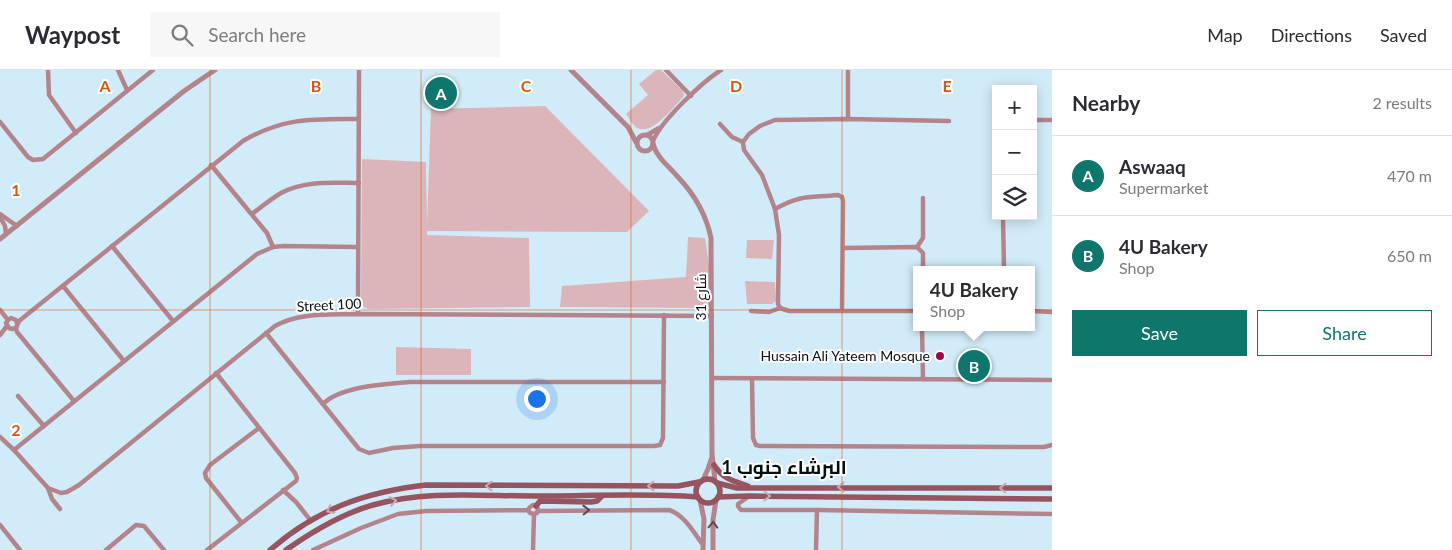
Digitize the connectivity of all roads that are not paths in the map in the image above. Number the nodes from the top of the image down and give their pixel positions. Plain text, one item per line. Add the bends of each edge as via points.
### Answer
1 (48, 70) edge
2 (118, 70) edge
3 (153, 70) edge
4 (215, 70) edge
5 (359, 70) edge
6 (571, 70) edge
7 (666, 70) edge
8 (721, 70) edge
9 (848, 70) edge
10 (127, 90) junction
11 (691, 96) junction
12 (848, 119) junction
13 (358, 120) junction
14 (1037, 120) edge
15 (1052, 120) edge
16 (949, 121) dead end
17 (0, 122) edge
18 (720, 124) dead end
19 (628, 128) junction
20 (660, 128) junction
21 (76, 133) junction
22 (646, 135) junction
23 (636, 142) junction
24 (653, 142) junction
25 (743, 142) junction
26 (645, 151) junction
27 (659, 158) junction
28 (211, 165) junction
29 (359, 183) junction
30 (923, 198) dead end
31 (775, 209) junction
32 (252, 214) junction
33 (0, 216) edge
34 (1004, 220) edge
35 (16, 226) junction
36 (6, 234) junction
37 (0, 239) edge
38 (112, 246) junction
39 (273, 247) junction
40 (358, 247) junction
41 (917, 247) junction
42 (843, 248) junction
43 (923, 266) edge
44 (1004, 266) edge
45 (63, 286) junction
46 (780, 308) junction
47 (0, 310) edge
48 (751, 310) dead end
49 (842, 311) junction
50 (913, 311) edge
51 (1035, 312) edge
52 (1052, 312) edge
53 (358, 314) junction
54 (664, 315) junction
55 (712, 316) junction
56 (173, 321) junction
57 (8, 323) junction
58 (17, 326) junction
59 (922, 331) edge
60 (266, 334) junction
61 (0, 335) edge
62 (124, 361) junction
63 (216, 374) junction
64 (712, 378) junction
65 (752, 379) junction
66 (923, 379) junction
67 (1052, 380) edge
68 (664, 382) junction
69 (18, 396) dead end
70 (74, 401) junction
71 (323, 404) junction
72 (44, 426) junction
73 (259, 428) junction
74 (0, 437) edge
75 (1052, 445) edge
76 (14, 450) junction
77 (712, 454) junction
78 (714, 464) junction
79 (701, 481) junction
80 (716, 482) junction
81 (753, 487) junction
82 (951, 487) junction
83 (48, 488) junction
84 (1052, 488) edge
85 (283, 490) junction
86 (602, 496) junction
87 (749, 496) junction
88 (699, 498) junction
89 (918, 498) junction
90 (1052, 498) edge
91 (717, 499) junction
92 (60, 509) dead end
93 (528, 510) junction
94 (536, 510) junction
95 (817, 510) junction
96 (1052, 514) edge
97 (311, 521) junction
98 (241, 522) junction
99 (0, 525) edge
100 (703, 548) edge
101 (20, 550) edge
102 (106, 550) edge
103 (164, 550) edge
104 (207, 550) edge
105 (270, 550) edge
106 (286, 550) edge
107 (313, 550) edge
108 (533, 550) edge
109 (713, 550) edge
110 (816, 550) edge

1 - 21 street via 48,89 52,100
2 - 10 street
3 - 10 street
4 - 35 street via 184,91
5 - 13 street
6 - 19 street
7 - 11 street
8 - 11 street
9 - 12 street
10 - 21 street
11 - 20 street
12 - 16 street
12 - 25 street via 775,120 760,126
13 - 28 street via 312,119 283,123 243,141
13 - 29 street
14 - 15 street
17 - 21 street via 33,160 43,159
18 - 25 street
19 - 22 street
19 - 23 street
20 - 22 street
20 - 24 street
22 - 23 street
22 - 24 street
23 - 26 street via 639,149
24 - 26 street
24 - 27 street, شارع 31
25 - 31 street via 744,150 769,189
26 - 27 street, شارع 31
27 - 55 street, شارع 31 via 697,200 708,224 713,252
28 - 32 street
28 - 38 street
29 - 32 street via 301,185 280,194
29 - 40 street
30 - 41 street via 923,238
31 - 42 street via 802,197 842,197
31 - 46 street via 779,235
32 - 39 street
33 - 35 street
33 - 36 street
34 - 44 street
35 - 36 street
36 - 37 street
38 - 45 street
38 - 56 street
39 - 40 street
39 - 56 street via 257,254
40 - 53 street
41 - 42 street
41 - 43 street via 923,253
42 - 49 street
45 - 58 street
45 - 62 street
46 - 48 street via 773,311
46 - 49 street via 784,311
47 - 57 street
49 - 50 street
51 - 52 street
53 - 54 street, Street 100
53 - 60 street, Street 100 via 293,318
54 - 55 street, Street 100
54 - 68 street
55 - 64 street, شارع 31
56 - 62 street
57 - 58 street via 12,329
57 - 58 street via 11,318 16,320
57 - 61 street
58 - 70 street via 20,336
59 - 66 street
60 - 63 street, Street 100
60 - 71 street
62 - 70 street
63 - 73 street
63 - 83 street, Street 100 via 74,489 61,493
64 - 65 street
64 - 77 street, شارع 31
65 - 66 street
65 - 75 street via 753,438 760,446
66 - 67 street
68 - 71 street via 410,382 355,390 332,397
68 - 71 street via 663,441 660,446 420,446 369,453 358,448
69 - 72 street
70 - 72 street
72 - 76 street
73 - 85 street via 297,475 296,481
73 - 98 street via 210,465 205,473
74 - 76 street
76 - 83 street
77 - 78 street, شارع 31
77 - 79 street, شارع 31
78 - 80 street, شارع 31
78 - 81 main road via 727,479
79 - 80 main road via 710,479
79 - 88 main road via 696,488
79 -> 97 main road via 678,486 426,486 366,496 340,505
80 - 81 main road via 736,488
80 - 91 main road via 720,490
82 -> 81 main road
84 -> 82 main road
82 - 89 main road via 950,495
83 - 92 street
85 - 97 street
85 - 98 street
86 - 88 main road
86 - 94 main road via 591,502 540,501
106 -> 86 main road via 333,520 392,500 438,496
87 -> 89 main road
87 - 91 main road
87 - 95 street via 738,504 742,510
88 - 91 main road via 708,503
88 - 100 street via 704,519
89 - 90 main road
109 -> 91 street
93 - 94 street via 530,513
93 - 94 street via 531,506
93 - 107 street via 398,514
94 -> 100 street via 669,510 686,521
94 - 108 street
95 - 96 street
95 - 110 street
97 - 105 main road
98 - 104 street
99 - 101 street
102 - 103 street via 140,524

